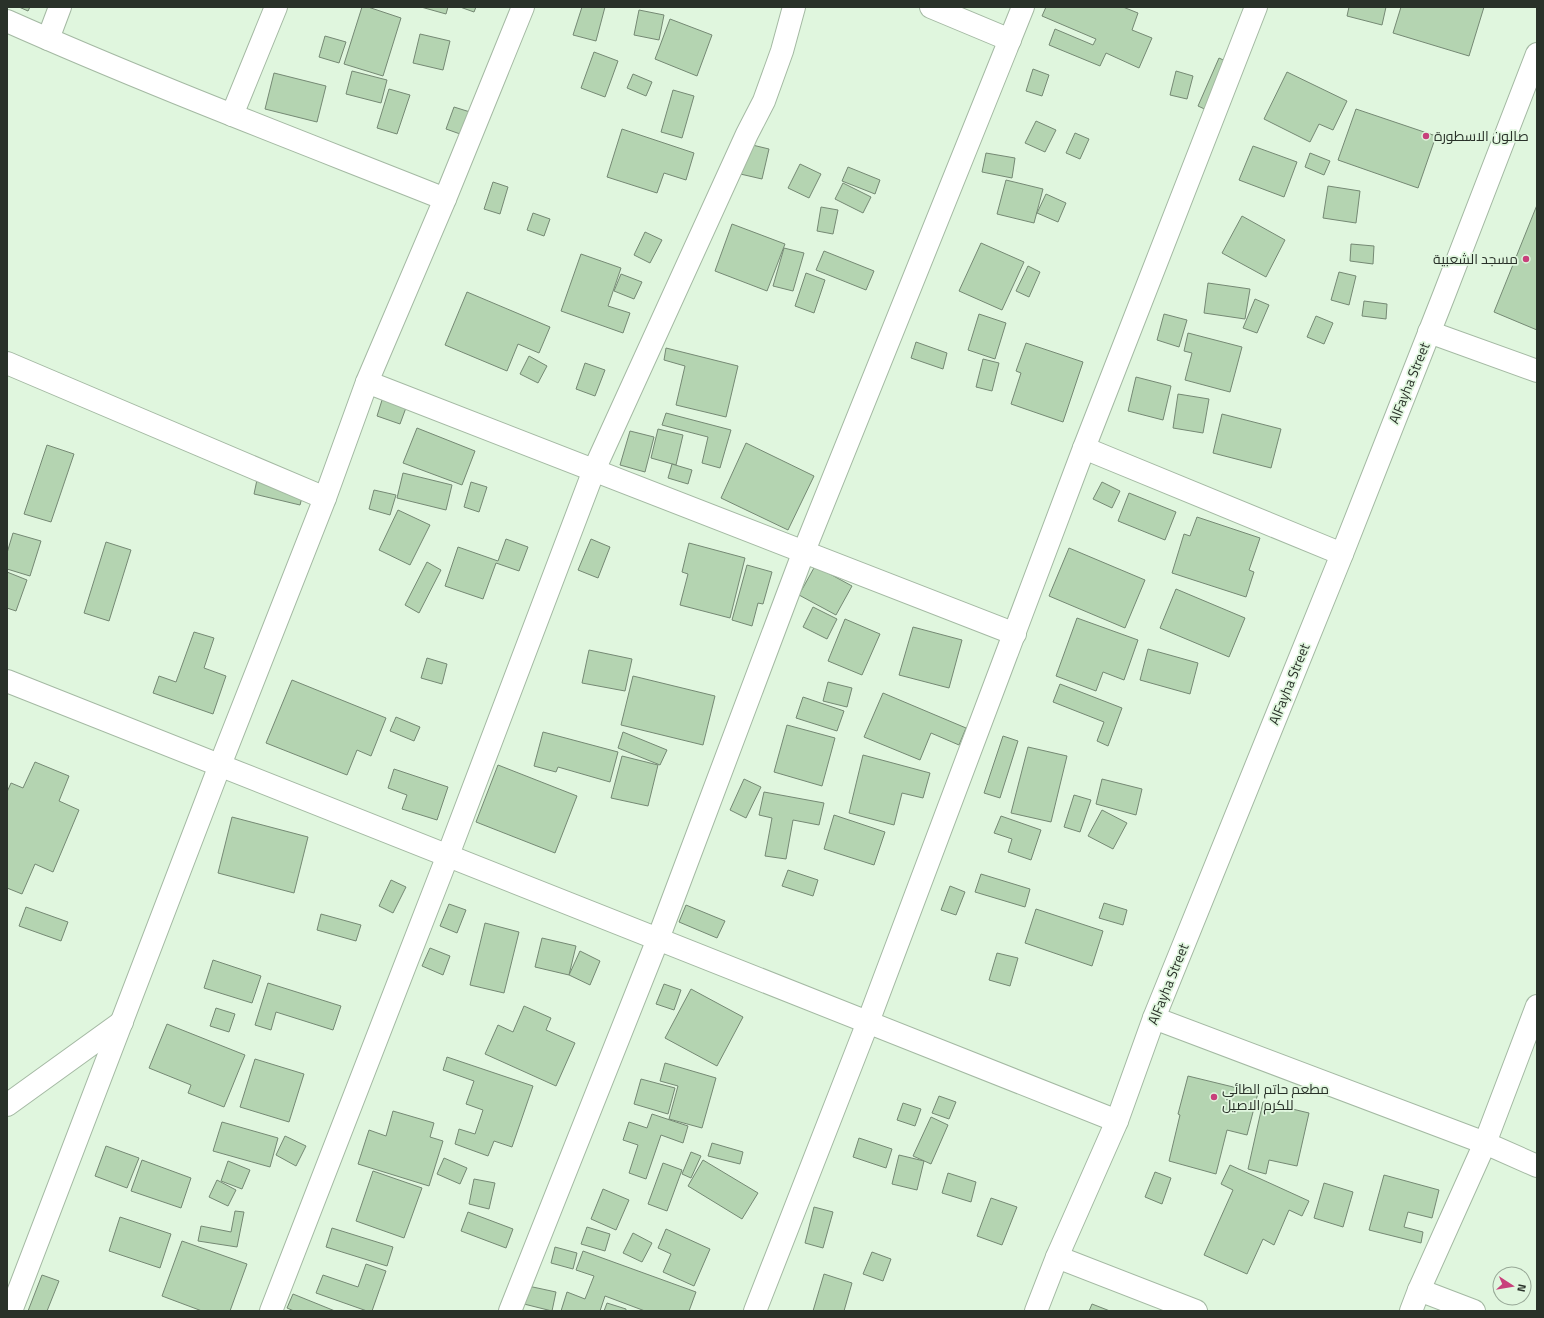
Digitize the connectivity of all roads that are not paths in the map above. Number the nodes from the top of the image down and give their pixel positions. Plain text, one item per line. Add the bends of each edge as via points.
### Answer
1 (60, 7) edge
2 (276, 7) edge
3 (523, 7) edge
4 (794, 7) edge
5 (931, 7) edge
6 (1023, 7) edge
7 (1256, 7) edge
8 (7, 21) edge
9 (48, 39) junction
10 (1010, 40) junction
11 (1537, 54) edge
12 (232, 115) junction
13 (445, 198) junction
14 (1429, 332) junction
15 (7, 363) edge
16 (1537, 371) edge
17 (367, 382) junction
18 (1084, 448) junction
19 (594, 470) junction
20 (325, 498) junction
21 (804, 551) junction
22 (1342, 554) junction
23 (1015, 634) junction
24 (7, 681) edge
25 (220, 765) junction
26 (448, 856) junction
27 (658, 939) junction
28 (1537, 1006) edge
29 (1154, 1018) junction
30 (122, 1022) junction
31 (868, 1022) junction
32 (7, 1105) edge
33 (1118, 1121) junction
34 (1485, 1143) junction
35 (1537, 1166) edge
36 (1057, 1257) junction
37 (1419, 1290) junction
38 (11, 1311) edge
39 (271, 1311) edge
40 (510, 1311) edge
41 (755, 1311) edge
42 (1036, 1311) edge
43 (1196, 1311) edge
44 (1411, 1311) edge
45 (1474, 1311) edge

1 - 9 street
2 - 12 street
3 - 13 street
4 - 19 street via 782,52 764,101
5 - 10 street
6 - 10 street
7 - 18 street
8 - 9 street
9 - 12 street
10 - 21 street
11 - 14 street, AlFayha Street
12 - 13 street
13 - 17 street
14 - 16 street
14 - 22 street, AlFayha Street
15 - 20 street
17 - 19 street
17 - 20 street
18 - 22 street
18 - 23 street
19 - 21 street
19 - 26 street
20 - 25 street
21 - 23 street
21 - 27 street
22 - 29 street, AlFayha Street
23 - 31 street
24 - 25 street
25 - 26 street
25 - 30 street
26 - 27 street
26 - 39 street
27 - 31 street
27 - 40 street
28 - 34 street
29 - 33 street, AlFayha Street
29 - 34 street
30 - 32 street
30 - 38 street
31 - 33 street
31 - 41 street
33 - 36 street, AlFayha Street
34 - 35 street
34 - 37 street
36 - 42 street, AlFayha Street
36 - 43 street
37 - 44 street
37 - 45 street

